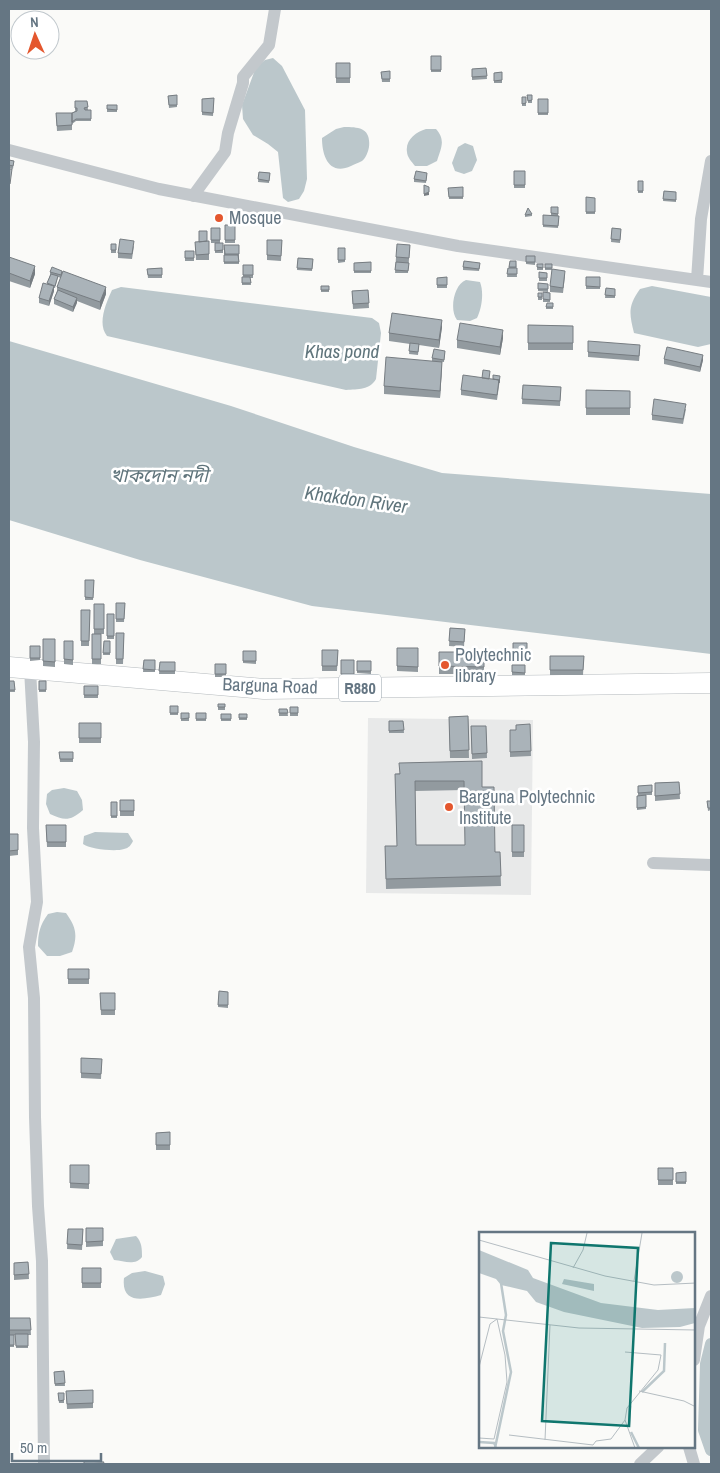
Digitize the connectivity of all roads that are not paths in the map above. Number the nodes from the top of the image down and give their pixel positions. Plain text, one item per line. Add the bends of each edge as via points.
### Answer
1 (275, 9) edge
2 (9, 150) edge
3 (711, 161) edge
4 (193, 196) junction
5 (698, 280) junction
6 (711, 282) edge
7 (9, 667) edge
8 (30, 669) junction
9 (711, 683) edge
10 (653, 863) dead end
11 (711, 865) edge
12 (711, 1296) edge
13 (695, 1353) edge
14 (657, 1448) edge
15 (689, 1448) edge
16 (44, 1464) edge
17 (640, 1464) edge
18 (694, 1464) edge

1 - 4 street via 269,45 243,77 225,152
2 - 4 street
3 - 5 street via 701,220
4 - 5 street via 458,246
5 - 6 street
7 - 8 main road, Barguna Road / R880
8 - 9 main road, Barguna Road / R880 via 264,689
8 - 16 street via 37,902 29,946 34,998 35,1127 42,1261
10 - 11 street
12 - 13 street via 699,1326
14 - 17 street
15 - 18 street

